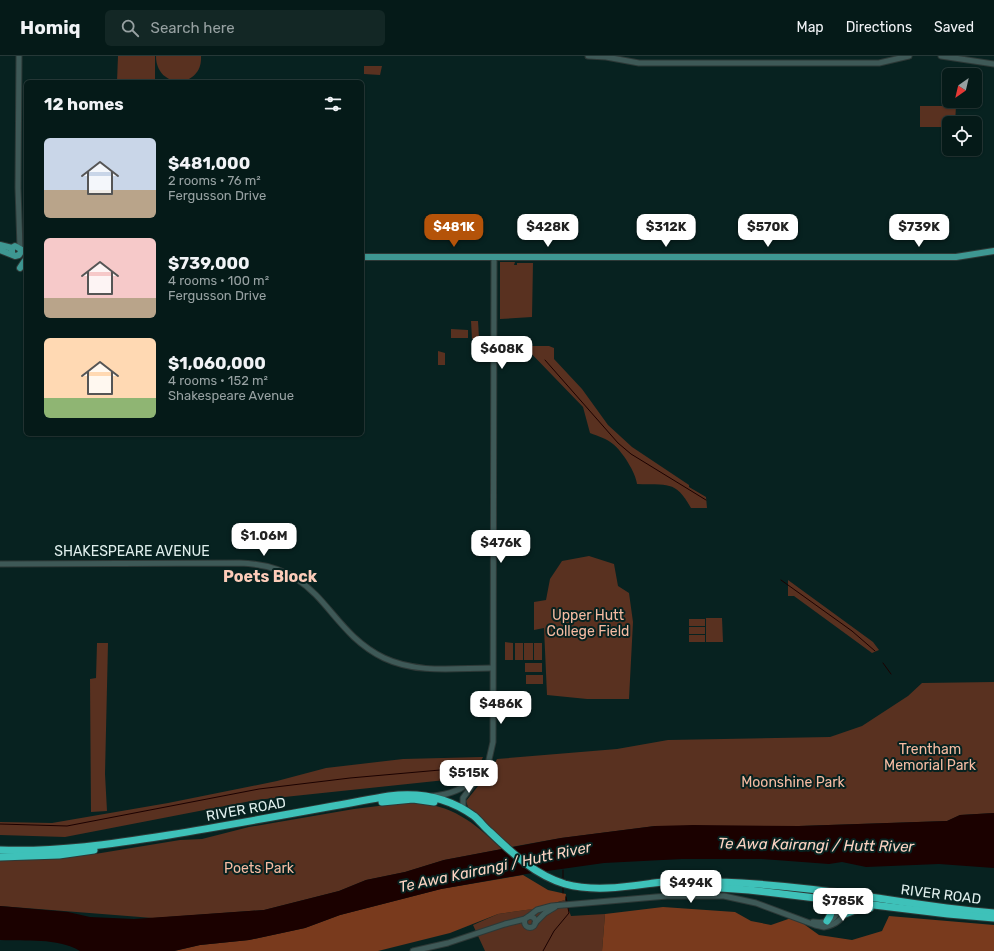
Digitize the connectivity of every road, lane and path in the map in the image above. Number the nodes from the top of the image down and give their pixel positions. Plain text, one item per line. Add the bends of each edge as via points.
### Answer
1 (19, 56) edge
2 (588, 56) edge
3 (909, 56) edge
4 (940, 56) edge
5 (994, 64) edge
6 (19, 236) junction
7 (0, 245) edge
8 (0, 250) edge
9 (13, 250) junction
10 (994, 250) edge
11 (22, 252) edge
12 (364, 257) edge
13 (494, 257) junction
14 (24, 262) edge
15 (20, 268) dead end
16 (0, 564) edge
17 (492, 668) junction
18 (482, 774) junction
19 (427, 796) junction
20 (463, 809) junction
21 (488, 831) junction
22 (0, 846) edge
23 (0, 850) edge
24 (72, 850) junction
25 (0, 854) edge
26 (0, 857) edge
27 (646, 885) junction
28 (759, 885) junction
29 (817, 898) junction
30 (847, 902) junction
31 (560, 906) junction
32 (930, 907) junction
33 (994, 913) edge
34 (845, 914) junction
35 (948, 914) junction
36 (526, 918) junction
37 (994, 918) edge
38 (827, 921) junction
39 (511, 922) junction
40 (808, 922) junction
41 (535, 923) junction
42 (525, 926) junction
43 (413, 951) edge

1 - 6 street
2 - 3 street via 639,63 879,63
4 - 5 street
6 - 9 street
6 - 11 street
7 - 9 main road
8 - 9 main road
9 - 11 main road
9 - 11 main road via 16,256
10 - 13 main road via 956,257
12 - 13 main road
13 - 17 street
14 - 15 main road
16 - 17 street, SHAKESPEARE AVENUE via 232,563 270,566 305,584 360,642 384,658 401,665 424,669
17 - 18 street via 492,748 490,760
18 - 19 street via 454,792
18 - 20 street via 463,798
19 - 20 highway, RIVER ROAD
19 - 24 highway, RIVER ROAD via 399,795
20 - 21 highway, RIVER ROAD
21 - 24 highway, RIVER ROAD via 447,806 427,800 402,800 183,837
21 - 27 highway, RIVER ROAD via 530,866 553,879 574,886 599,888
22 - 24 highway
23 - 24 highway, RIVER ROAD
24 - 25 highway
24 - 26 highway, RIVER ROAD
27 - 28 highway, RIVER ROAD via 678,881
27 - 29 highway, RIVER ROAD via 721,887
28 - 30 highway via 840,897
28 - 32 highway, RIVER ROAD via 815,890
29 - 30 highway, RIVER ROAD
29 - 38 highway via 831,907 832,914
30 - 32 highway via 855,899
30 - 34 street
30 - 35 highway, RIVER ROAD
30 - 38 street via 836,917
31 - 36 street via 540,908
31 - 40 street via 667,896 724,896 756,903
31 - 41 street via 545,913
32 - 33 highway, RIVER ROAD
34 - 35 highway via 863,908
34 - 40 street via 828,926
35 - 37 highway, RIVER ROAD
36 - 39 street
36 - 41 street via 533,918
36 - 42 street
38 - 40 street
39 - 42 street
39 - 43 street via 470,937
41 - 42 street via 530,928

